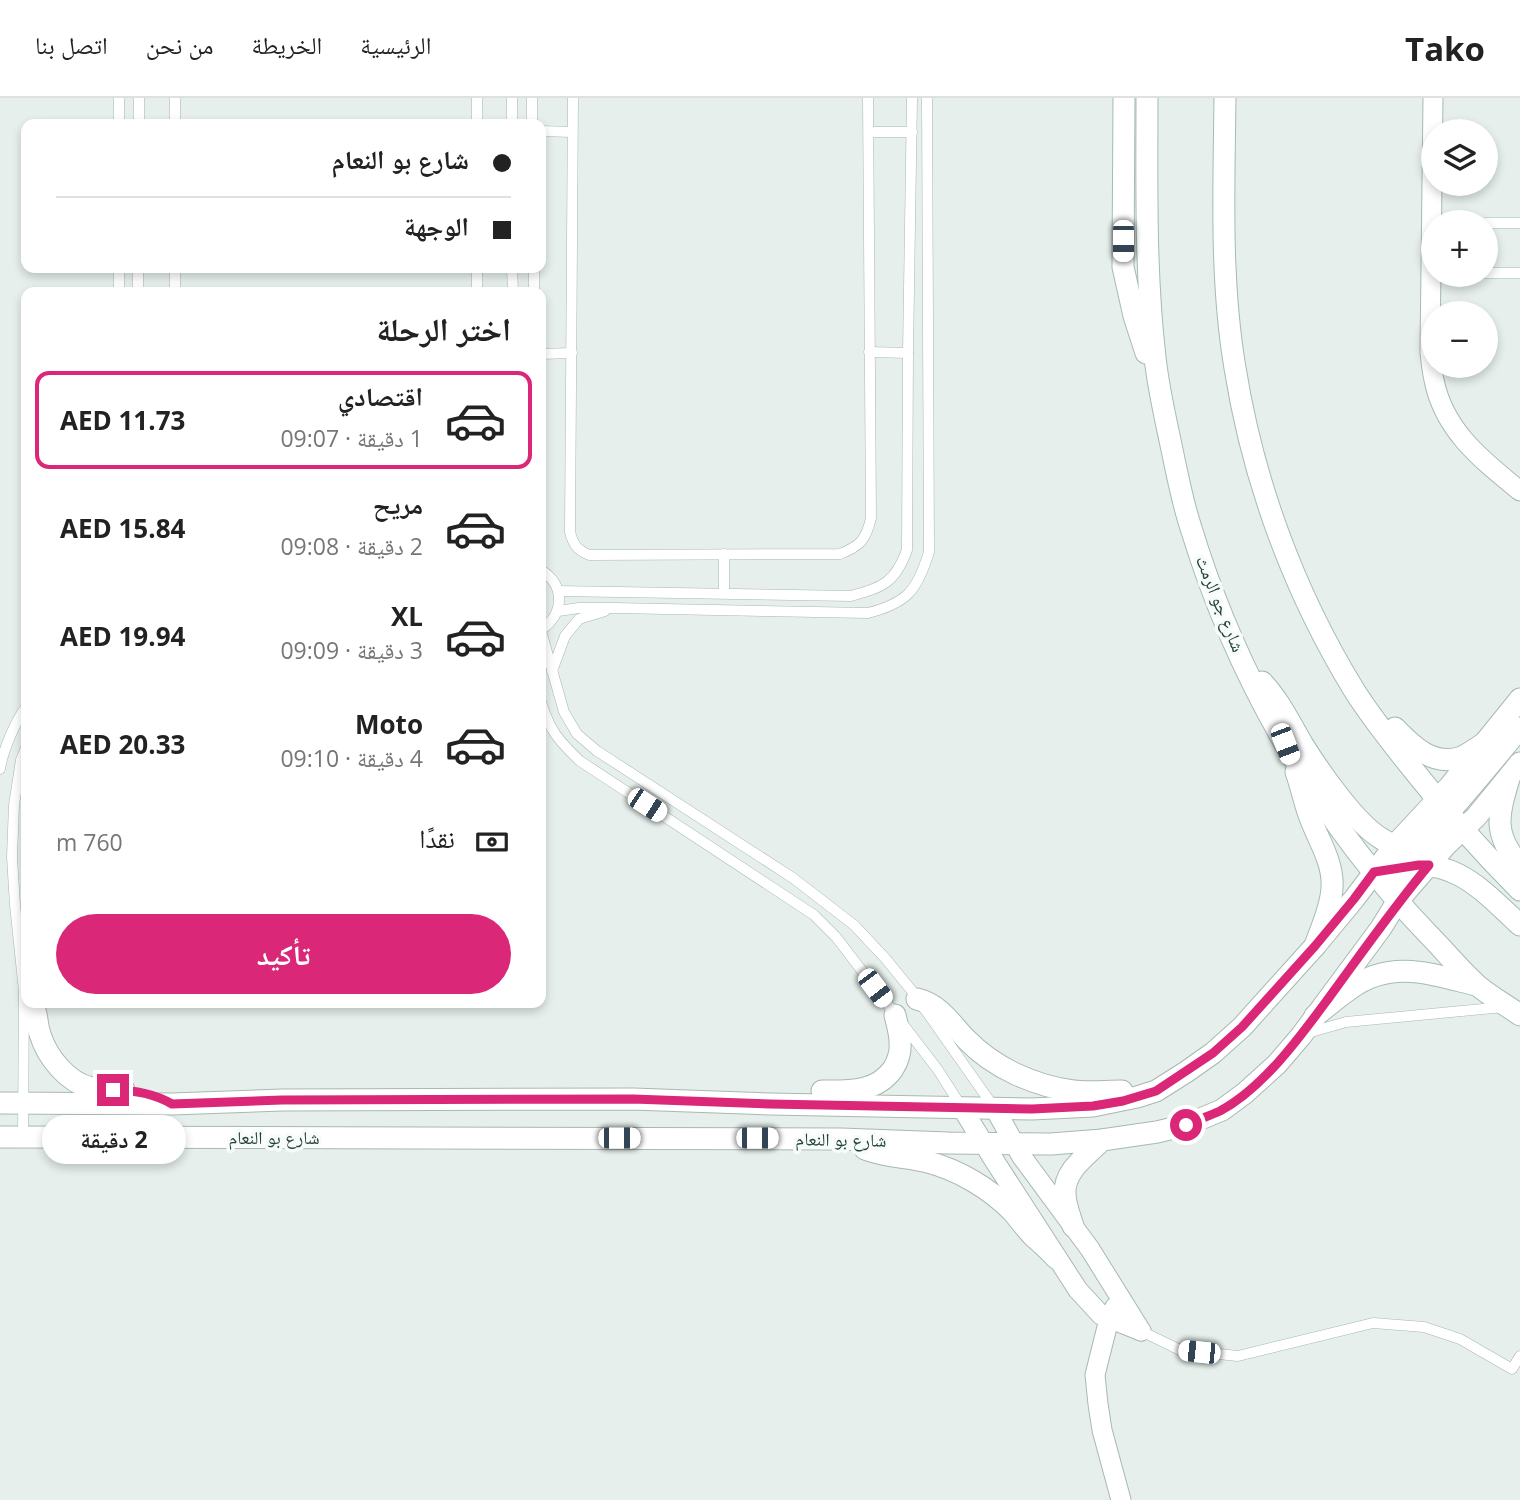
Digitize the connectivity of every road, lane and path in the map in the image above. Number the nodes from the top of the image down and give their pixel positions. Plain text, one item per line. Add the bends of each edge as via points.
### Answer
1 (119, 98) edge
2 (139, 98) edge
3 (176, 98) edge
4 (477, 98) edge
5 (512, 98) edge
6 (532, 98) edge
7 (573, 98) edge
8 (869, 98) edge
9 (912, 98) edge
10 (927, 98) edge
11 (1124, 98) edge
12 (1147, 98) edge
13 (1224, 98) edge
14 (1433, 98) edge
15 (119, 119) edge
16 (139, 119) edge
17 (176, 119) edge
18 (477, 119) edge
19 (512, 119) edge
20 (532, 119) edge
21 (546, 131) edge
22 (572, 132) junction
23 (869, 132) junction
24 (912, 132) junction
25 (1498, 223) edge
26 (1520, 223) edge
27 (1498, 273) edge
28 (1520, 273) edge
29 (869, 352) junction
30 (572, 353) junction
31 (908, 353) junction
32 (546, 354) edge
33 (1161, 402) junction
34 (1520, 491) edge
35 (724, 554) junction
36 (546, 574) edge
37 (558, 591) junction
38 (724, 593) junction
39 (615, 608) junction
40 (558, 611) junction
41 (546, 627) edge
42 (546, 651) edge
43 (551, 671) junction
44 (1248, 675) junction
45 (1520, 699) edge
46 (1365, 706) junction
47 (21, 714) edge
48 (546, 716) edge
49 (1520, 728) edge
50 (1486, 742) junction
51 (1285, 744) junction
52 (21, 758) edge
53 (0, 769) edge
54 (1515, 769) edge
55 (1449, 814) junction
56 (1413, 853) junction
57 (1520, 865) edge
58 (1403, 867) junction
59 (1374, 872) junction
60 (1520, 890) edge
61 (1398, 902) junction
62 (1520, 925) edge
63 (1315, 946) junction
64 (21, 950) edge
65 (1477, 985) junction
66 (917, 999) junction
67 (27, 1008) edge
68 (35, 1008) edge
69 (1514, 1011) edge
70 (895, 1015) junction
71 (1315, 1016) junction
72 (1301, 1036) junction
73 (1156, 1091) junction
74 (0, 1103) edge
75 (23, 1103) junction
76 (172, 1104) junction
77 (770, 1104) junction
78 (962, 1108) junction
79 (995, 1109) junction
80 (0, 1138) edge
81 (23, 1138) junction
82 (841, 1139) junction
83 (1102, 1140) junction
84 (984, 1143) junction
85 (1014, 1144) junction
86 (1073, 1226) junction
87 (1056, 1258) junction
88 (1120, 1296) junction
89 (1109, 1319) junction
90 (1141, 1331) junction
91 (1520, 1356) edge
92 (1516, 1372) edge
93 (1121, 1500) edge

1 - 15 lane
2 - 16 lane
3 - 17 lane
4 - 18 lane
5 - 19 lane
6 - 20 lane
7 - 22 lane
8 - 23 lane
9 - 24 lane
10 - 39 lane via 929,552 922,575 906,597 867,613
11 - 33 street via 1123,267
12 - 33 street, شارع جو الرمث via 1149,292
13 - 46 street via 1224,266 1234,368 1247,428 1258,475 1302,592
14 - 34 street via 1430,352 1434,381 1440,402 1463,442
21 - 22 lane
22 - 30 lane
23 - 24 lane
23 - 29 lane
24 - 31 lane
25 - 26 lane
27 - 28 lane
29 - 31 lane
29 - 35 lane via 871,519 862,542 840,554
30 - 32 lane
30 - 35 lane via 573,544 589,555
31 - 38 lane via 907,550 901,567 873,590 850,596
33 - 44 street, شارع جو الرمث via 1190,526
35 - 38 lane
36 - 37 lane
37 - 38 lane
37 - 40 lane
39 - 40 lane
39 - 43 lane via 579,619 565,636
40 - 41 lane
42 - 43 lane
43 - 66 lane via 564,712 577,734 793,878 854,925
44 - 51 street, شارع جو الرمث
44 - 56 street via 1270,690 1354,814 1381,839
45 - 50 street
46 - 50 street via 1437,760 1461,757
46 - 55 street
47 - 53 lane
48 - 70 lane via 562,744 580,761 814,915
49 - 55 street
50 - 55 street
51 - 59 street, شارع جو الرمث
51 - 63 street via 1332,878
52 - 64 lane via 12,857
54 - 55 street via 1476,817
54 - 57 street via 1500,817 1500,835
55 - 56 street, شارع بو النعام
55 - 56 street, شارع بو النعام
55 - 60 street
56 - 58 street
56 - 59 street, شارع بو النعام
56 - 61 street, شارع بو النعام
56 - 62 street via 1474,883
58 - 59 street
58 - 61 street
59 - 61 street, شارع جو الرمث
59 - 63 street, شارع بو النعام
61 - 65 street, شارع جو الرمث
61 - 71 street, شارع بو النعام
63 - 73 street, شارع بو النعام via 1242,1027 1213,1053
65 - 69 street, شارع جو الرمث
65 - 71 street via 1422,971 1387,971 1352,987
66 - 73 street via 944,1014 966,1040 1000,1065 1042,1084 1074,1091
66 - 79 lane
67 - 75 lane
68 - 76 street via 50,1055 77,1082 98,1089 146,1093
69 - 72 lane via 1346,1021
70 - 77 street via 899,1055 884,1080 866,1089 790,1093
70 - 78 lane
71 - 72 street, شارع بو النعام
72 - 83 street, شارع بو النعام via 1277,1064 1222,1110 1186,1125
73 - 79 street, شارع بو النعام via 1093,1106
74 - 75 street, شارع بو النعام
75 - 76 street, شارع بو النعام
75 - 81 lane
76 - 77 street, شارع بو النعام via 633,1099
77 - 78 street, شارع بو النعام
78 - 79 street, شارع بو النعام
78 - 84 street
79 - 85 street
80 - 81 street, شارع بو النعام
81 - 82 street, شارع بو النعام
82 - 84 street, شارع بو النعام
82 - 87 street via 877,1154 946,1167 965,1177 1012,1211
83 - 85 street, شارع بو النعام
83 - 86 street via 1066,1184
84 - 85 street, شارع بو النعام
84 - 87 street
85 - 86 street
86 - 88 street
87 - 89 street via 1078,1290
88 - 89 street
88 - 90 street
89 - 90 street
89 - 93 street via 1095,1375 1102,1430
90 - 92 lane via 1180,1350 1238,1356 1373,1323 1424,1328 1460,1339
91 - 92 lane

